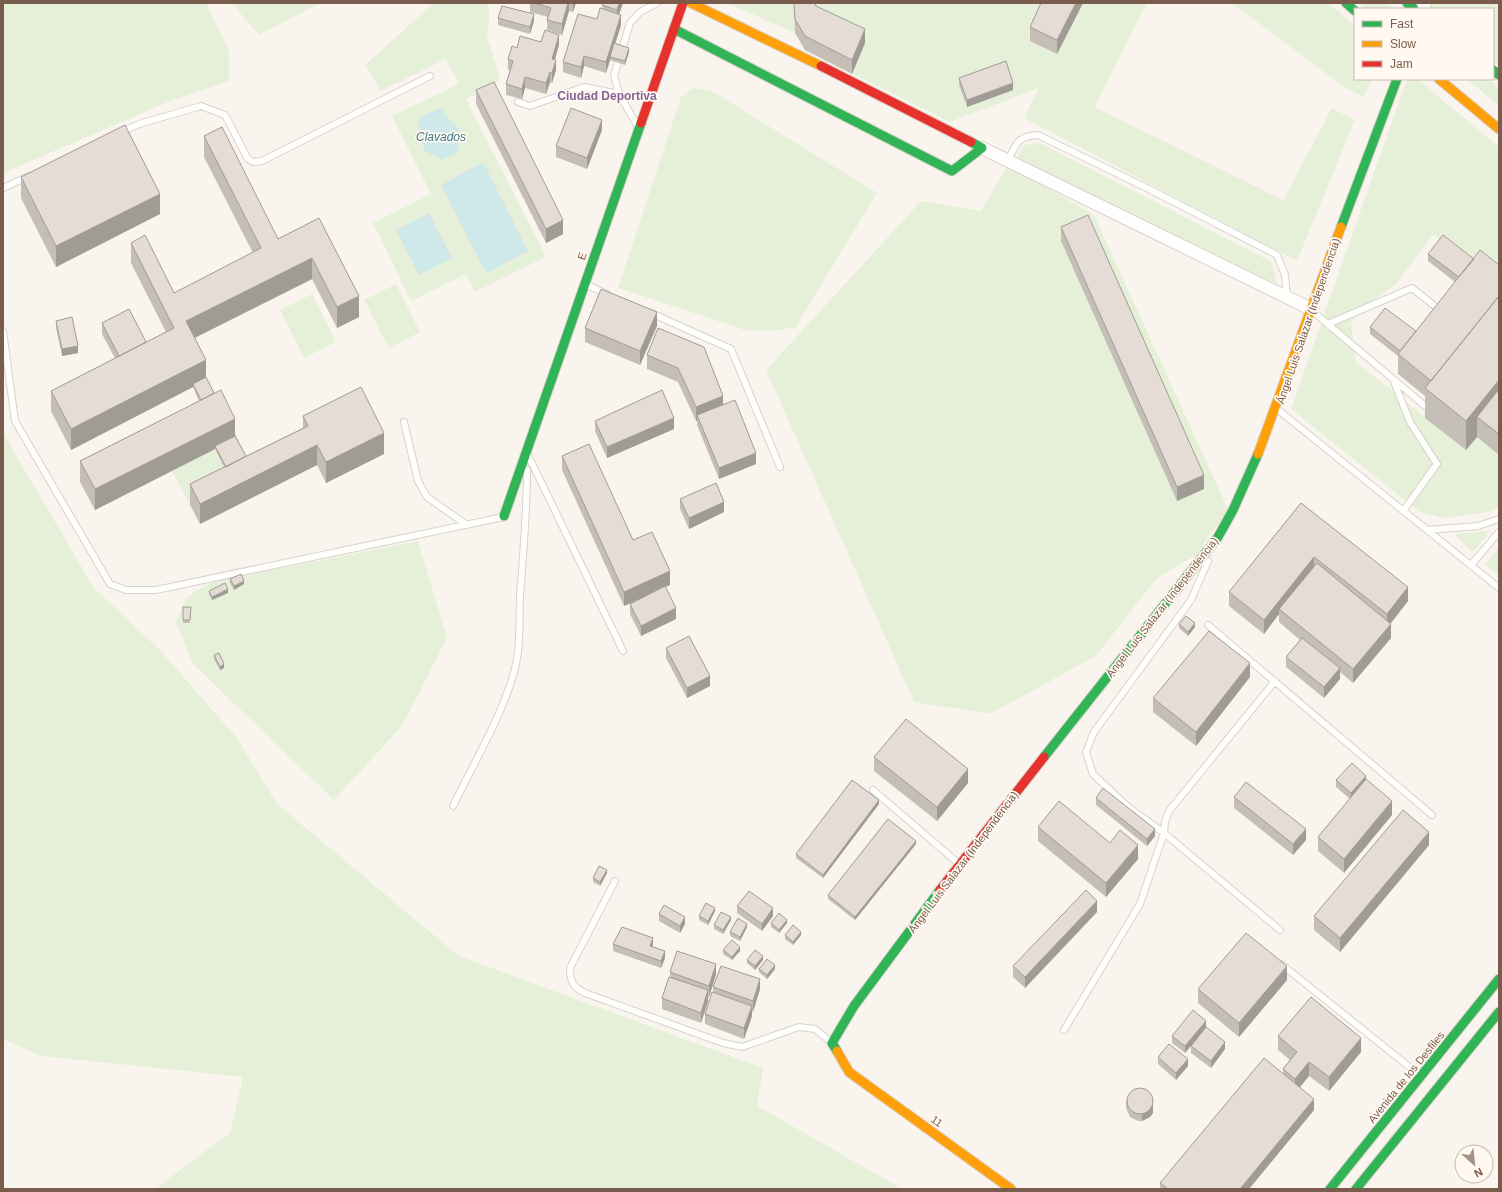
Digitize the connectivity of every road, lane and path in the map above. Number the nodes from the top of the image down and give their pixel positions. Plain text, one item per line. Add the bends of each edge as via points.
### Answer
1 (657, 3) edge
2 (683, 3) edge
3 (692, 3) edge
4 (1346, 3) edge
5 (1354, 10) edge
6 (674, 29) junction
7 (430, 76) dead end
8 (1397, 80) edge
9 (1439, 80) edge
10 (619, 94) junction
11 (518, 102) dead end
12 (638, 128) junction
13 (1499, 129) edge
14 (110, 138) edge
15 (982, 148) junction
16 (1008, 161) junction
17 (39, 171) edge
18 (3, 188) edge
19 (585, 284) junction
20 (614, 297) edge
21 (1287, 298) junction
22 (1311, 309) junction
23 (644, 310) edge
24 (1445, 315) edge
25 (1328, 324) junction
26 (3, 331) edge
27 (1394, 380) junction
28 (1277, 409) junction
29 (1431, 411) edge
30 (404, 422) dead end
31 (527, 452) junction
32 (780, 467) dead end
33 (1403, 511) junction
34 (504, 516) joint
35 (1499, 519) edge
36 (467, 525) junction
37 (1427, 530) junction
38 (1499, 532) edge
39 (1218, 537) junction
40 (1472, 566) junction
41 (1499, 588) edge
42 (1208, 625) dead end
43 (623, 651) dead end
44 (1274, 681) junction
45 (873, 790) dead end
46 (453, 806) dead end
47 (1432, 815) dead end
48 (1164, 833) junction
49 (959, 864) junction
50 (614, 881) dead end
51 (1280, 930) dead end
52 (1278, 961) edge
53 (1499, 980) edge
54 (1499, 1012) edge
55 (1064, 1030) dead end
56 (832, 1043) junction
57 (1429, 1083) junction
58 (1011, 1189) edge
59 (1330, 1189) edge
60 (1356, 1189) edge

1 - 10 lane via 640,12 630,23 614,75
2 - 6 main road, E
3 - 15 main road
4 - 5 main road
6 - 12 main road, E
6 - 15 main road via 952,171
7 - 14 lane via 262,161 253,162 248,159 225,115 201,106 139,124
8 - 22 main road, Ángel Luis Salazar (Independencia)
9 - 13 main road
10 - 11 lane via 584,87 530,106
10 - 12 lane
12 - 19 main road, E
15 - 16 street
16 - 21 street
16 - 21 lane via 1017,142 1025,136 1038,134 1277,255 1285,275
17 - 18 lane
19 - 20 lane
19 - 31 main road, E
21 - 22 street
22 - 25 lane
22 - 28 main road, Ángel Luis Salazar (Independencia)
23 - 32 lane via 731,349
24 - 25 lane via 1412,288
25 - 27 lane
26 - 36 lane via 15,421 110,584 126,590 156,590
27 - 29 lane
27 - 33 lane via 1410,422 1437,464
28 - 33 lane
28 - 39 main road, Ángel Luis Salazar (Independencia) via 1233,512
30 - 36 lane via 418,481 427,498
31 - 34 main road, E
31 - 43 lane
31 - 46 lane via 520,644 513,676 490,732
33 - 37 lane
34 - 36 lane
35 - 37 lane via 1478,526
37 - 40 lane
38 - 40 lane
39 - 48 lane via 1191,600 1094,732 1086,752 1093,774 1128,807
39 - 49 main road, Ángel Luis Salazar (Independencia)
40 - 41 lane
42 - 44 lane
44 - 47 lane
44 - 48 lane via 1169,811
45 - 49 lane
48 - 51 lane
48 - 55 lane via 1140,904
49 - 56 main road, Ángel Luis Salazar (Independencia) via 852,1004
50 - 56 lane via 570,968 570,979 575,988 585,994 735,1046 757,1043 798,1027 815,1029
52 - 57 lane
53 - 57 main road, Avenida de los Desfiles
54 - 57 main road, Avenida de los Desfiles
56 - 58 main road, 11 via 849,1072
57 - 59 main road, Avenida de los Desfiles
57 - 60 main road, Avenida de los Desfiles

